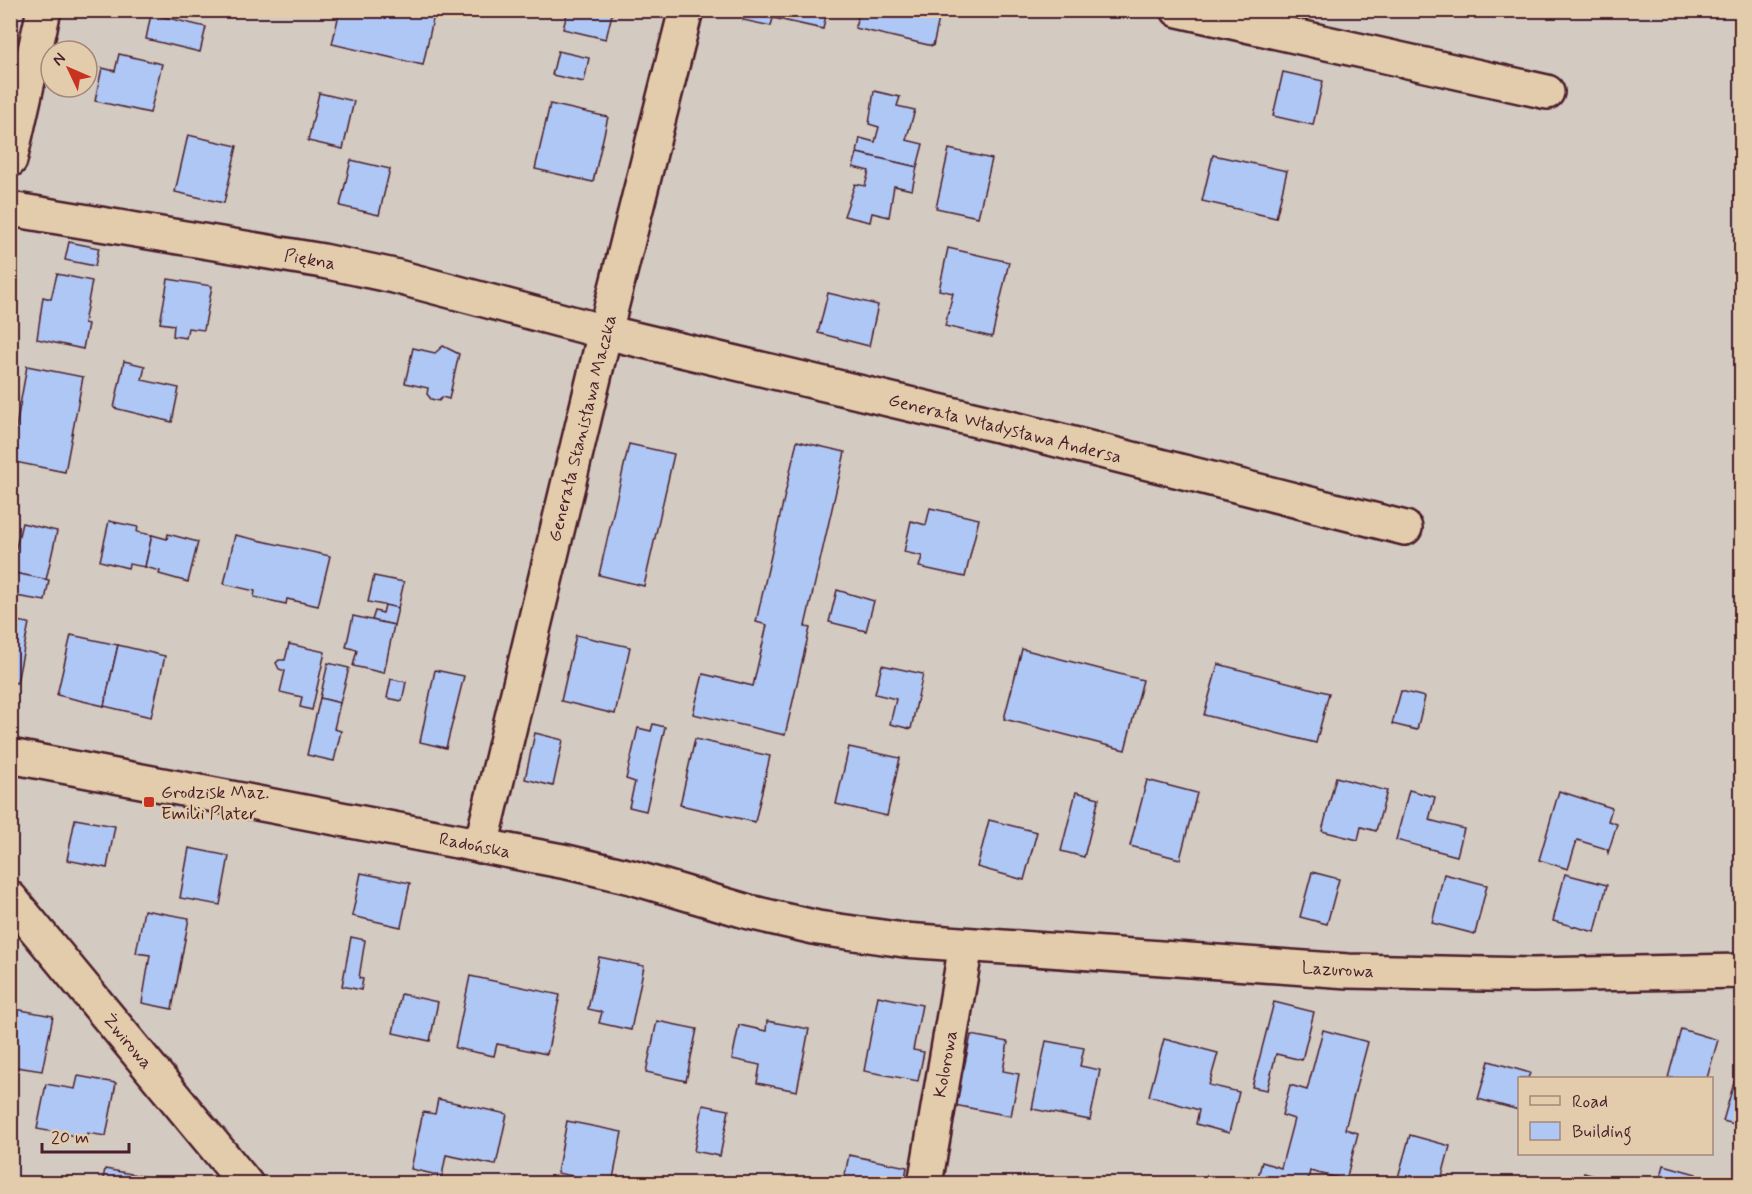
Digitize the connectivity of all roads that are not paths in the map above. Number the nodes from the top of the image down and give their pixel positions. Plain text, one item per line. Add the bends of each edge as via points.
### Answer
1 (44, 10) edge
2 (686, 10) edge
3 (1178, 10) edge
4 (1547, 92) dead end
5 (10, 160) edge
6 (10, 209) edge
7 (605, 332) junction
8 (1405, 528) dead end
9 (10, 756) edge
10 (480, 846) junction
11 (10, 898) edge
12 (951, 944) junction
13 (1742, 971) edge
14 (246, 1184) edge
15 (925, 1184) edge

1 - 5 street
2 - 7 street, Generała Stanisława Maczka
3 - 4 street
6 - 7 street, Piękna via 323,261 404,278
7 - 8 street, Generała Władysława Andersa via 1010,428
7 - 10 street, Generała Stanisława Maczka
9 - 10 street, Radońska
10 - 12 street, Radońska via 631,877 818,928
11 - 14 street, Żwirowa
12 - 13 street, Lazurowa via 1348,970 1533,975
12 - 15 street, Kolorowa

